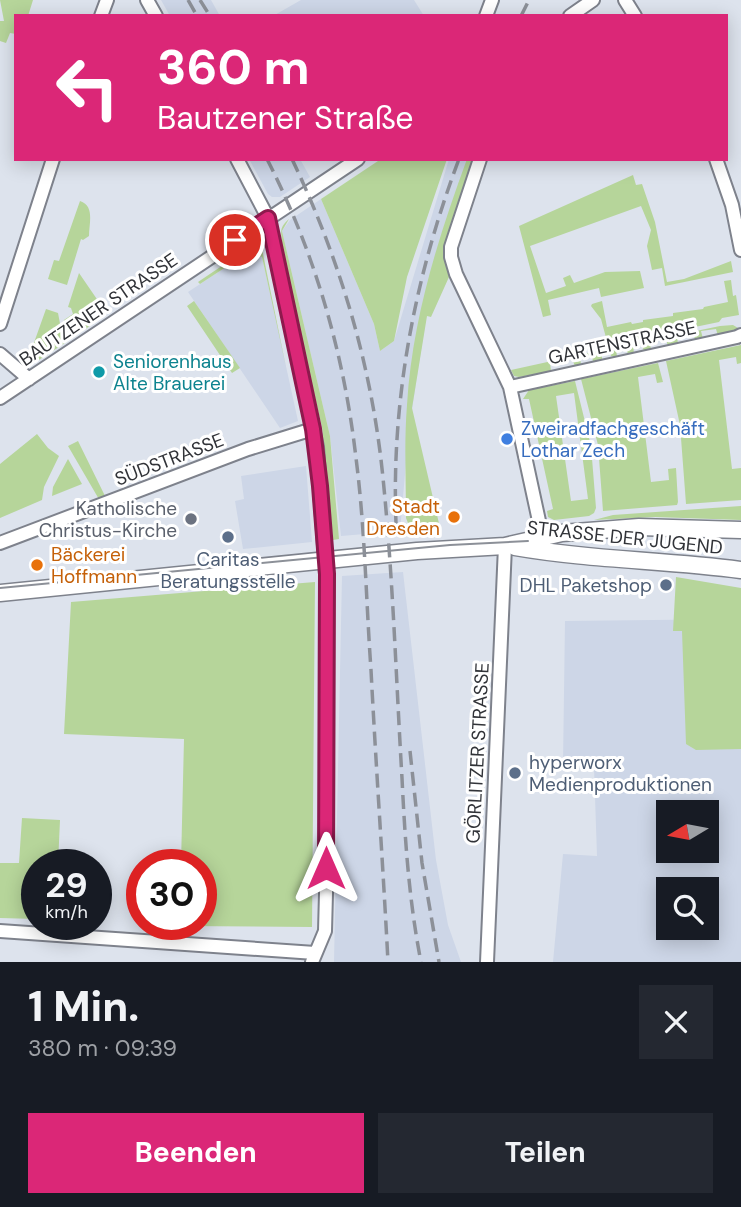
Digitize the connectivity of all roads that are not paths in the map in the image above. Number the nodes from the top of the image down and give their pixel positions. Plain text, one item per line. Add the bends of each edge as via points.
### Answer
1 (593, 0) edge
2 (573, 14) edge
3 (52, 161) edge
4 (238, 161) edge
5 (355, 161) edge
6 (479, 161) edge
7 (717, 161) edge
8 (268, 218) junction
9 (741, 250) edge
10 (0, 324) edge
11 (741, 335) edge
12 (0, 354) edge
13 (29, 379) junction
14 (510, 387) junction
15 (0, 398) edge
16 (313, 429) junction
17 (741, 530) edge
18 (0, 543) edge
19 (544, 545) junction
20 (505, 546) junction
21 (326, 559) junction
22 (741, 570) edge
23 (0, 593) edge
24 (0, 931) edge
25 (313, 957) edge
26 (487, 962) edge

1 - 2 street
3 - 10 street
4 - 8 street
5 - 8 street, BAUTZENER STRASSE
6 - 14 street via 451,257
7 - 9 street
8 - 13 street, BAUTZENER STRASSE
8 - 16 street
11 - 14 street, GARTENSTRASSE
12 - 13 street
13 - 15 street, BAUTZENER STRASSE
14 - 19 street
16 - 18 street, SÜDSTRASSE
16 - 21 street
17 - 19 main road, STRASSE DER JUGEND via 639,527 562,533
19 - 20 main road, STRASSE DER JUGEND
19 - 22 main road, STRASSE DER JUGEND
20 - 21 main road, STRASSE DER JUGEND
20 - 26 street, GÖRLITZER STRASSE
21 - 23 main road, STRASSE DER JUGEND
21 - 25 street via 325,931
24 - 25 street

